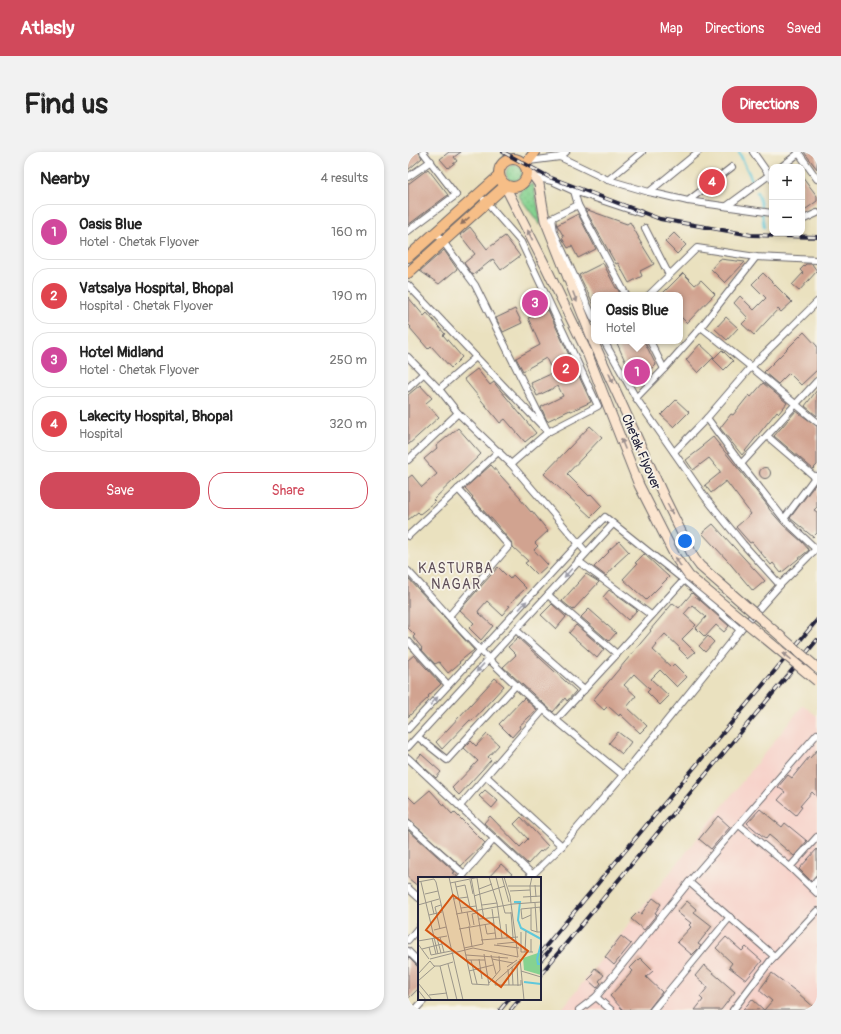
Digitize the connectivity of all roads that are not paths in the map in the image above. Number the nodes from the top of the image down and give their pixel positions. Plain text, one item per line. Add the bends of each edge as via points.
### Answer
1 (423, 152) edge
2 (566, 152) edge
3 (642, 152) edge
4 (698, 152) edge
5 (753, 152) edge
6 (799, 153) edge
7 (513, 155) edge
8 (560, 157) junction
9 (431, 161) junction
10 (784, 164) edge
11 (530, 165) edge
12 (732, 167) dead end
13 (769, 173) edge
14 (499, 176) junction
15 (408, 177) edge
16 (769, 177) edge
17 (817, 179) edge
18 (608, 180) junction
19 (505, 186) junction
20 (574, 191) junction
21 (649, 192) junction
22 (478, 194) junction
23 (456, 195) junction
24 (688, 201) junction
25 (486, 203) junction
26 (466, 205) junction
27 (578, 206) junction
28 (727, 206) junction
29 (640, 213) dead end
30 (769, 213) edge
31 (817, 213) edge
32 (805, 219) edge
33 (645, 228) dead end
34 (408, 231) edge
35 (436, 232) junction
36 (443, 241) junction
37 (408, 257) edge
38 (756, 257) junction
39 (817, 260) edge
40 (408, 273) edge
41 (669, 275) junction
42 (408, 285) edge
43 (624, 292) edge
44 (652, 292) edge
45 (817, 302) edge
46 (591, 312) edge
47 (701, 327) junction
48 (591, 335) edge
49 (594, 344) edge
50 (606, 344) edge
51 (652, 344) edge
52 (408, 357) edge
53 (476, 357) junction
54 (751, 367) junction
55 (664, 369) junction
56 (424, 373) junction
57 (817, 381) edge
58 (408, 388) edge
59 (439, 389) junction
60 (636, 398) junction
61 (795, 404) junction
62 (458, 413) junction
63 (707, 418) junction
64 (817, 422) edge
65 (548, 432) junction
66 (767, 436) junction
67 (498, 451) junction
68 (674, 452) junction
69 (408, 460) edge
70 (511, 464) junction
71 (740, 464) junction
72 (816, 476) edge
73 (458, 489) junction
74 (784, 519) junction
75 (613, 524) junction
76 (408, 536) edge
77 (578, 544) junction
78 (817, 548) edge
79 (586, 552) junction
80 (578, 561) junction
81 (408, 570) edge
82 (684, 580) junction
83 (780, 585) junction
84 (548, 595) junction
85 (652, 615) junction
86 (449, 616) junction
87 (516, 630) junction
88 (740, 630) junction
89 (410, 643) edge
90 (481, 650) junction
91 (408, 651) edge
92 (617, 654) junction
93 (489, 658) junction
94 (817, 668) edge
95 (817, 680) edge
96 (448, 685) junction
97 (516, 685) junction
98 (584, 690) junction
99 (544, 709) junction
100 (556, 720) junction
101 (408, 729) edge
102 (817, 734) edge
103 (418, 737) junction
104 (408, 747) edge
105 (408, 758) edge
106 (623, 775) junction
107 (486, 776) junction
108 (460, 806) junction
109 (408, 824) edge
110 (738, 825) junction
111 (817, 837) edge
112 (494, 839) junction
113 (562, 846) junction
114 (790, 867) junction
115 (463, 876) edge
116 (531, 877) edge
117 (817, 880) edge
118 (689, 882) junction
119 (811, 887) junction
120 (408, 888) edge
121 (817, 893) edge
122 (418, 897) edge
123 (817, 911) edge
124 (730, 918) junction
125 (418, 928) edge
126 (408, 940) edge
127 (408, 950) edge
128 (774, 956) junction
129 (418, 961) edge
130 (596, 997) junction
131 (423, 1000) edge
132 (415, 1010) edge
133 (579, 1010) edge
134 (611, 1010) edge
135 (653, 1010) edge
136 (733, 1010) edge

1 - 9 street
2 - 8 street
3 - 18 street
4 - 21 street
5 - 13 street
6 - 10 street
6 - 17 street
7 - 11 main road
7 - 14 main road via 501,165
8 - 11 street
8 - 18 street
9 - 15 street
9 - 23 street
11 - 19 main road via 525,182 516,188
11 - 20 street via 552,181
11 -> 48 main road, Chetak Flyover, bridge via 539,184 545,220
12 - 24 street
14 - 19 main road
14 - 22 main road
16 - 28 street
18 - 21 street
19 - 25 main road
95 -> 19 main road, Chetak Flyover, bridge via 689,576 679,563 639,485 586,350
20 - 27 street
20 - 29 street
21 - 24 street
22 - 25 street
22 - 26 main road
23 - 26 street
23 - 34 street
24 - 28 street
25 -> 36 main road
25 - 65 street via 521,242 598,406
26 - 35 main road
27 - 43 street
27 - 46 street via 552,218 554,232
28 - 30 street
31 - 32 street
33 - 41 street
35 - 36 street
35 - 37 main road
36 - 40 main road
36 - 65 street via 474,284
38 - 39 street
38 - 41 street via 697,248
38 - 47 street
41 - 44 street
42 - 53 street
45 - 54 street
47 - 54 street
47 - 55 street
49 -> 94 main road, Chetak Flyover, bridge via 665,499 700,566
50 - 60 street
51 - 55 street
52 - 56 street
53 - 59 street
53 - 65 street
54 - 61 street
54 - 63 street
55 - 60 street
56 - 58 street
56 - 59 street
57 - 61 street
59 - 62 street
60 - 68 street
61 - 64 street
61 - 66 street
62 - 67 street
62 - 69 street
63 - 68 street
63 - 71 street
65 - 70 street
66 - 71 street
66 - 72 street
67 - 70 street
67 - 73 street
68 - 83 street via 715,509
70 - 77 street
71 - 74 street
72 - 74 street
73 - 76 street
73 - 86 street via 509,546
74 - 78 street
75 - 77 street via 605,517
75 - 79 street
75 - 82 street
77 - 79 street
90 -> 77 street
78 - 83 street
79 - 80 street
80 -> 84 street
80 - 85 street
81 - 86 street
82 - 85 street
82 - 88 street
83 - 88 street
84 - 87 street
84 - 92 street
85 - 92 street
86 - 90 street
87 - 93 street
87 - 98 street
88 - 106 street
89 - 91 street
89 - 96 street
90 - 93 street
90 - 96 street
92 - 98 street
93 - 97 street
93 -> 103 street
101 -> 96 street
97 - 99 street
97 - 103 street via 447,760
98 - 100 street
99 - 100 street
99 - 107 street
100 - 106 street
102 - 110 street
103 - 104 street
105 - 108 street
106 - 113 street
107 - 108 street
107 - 113 street
108 - 112 street
109 - 115 street
110 - 114 street
110 - 118 street
111 - 114 street
112 - 115 street
112 - 116 street
113 - 116 street
114 - 119 street
117 - 119 street
118 - 124 street
118 - 130 street
119 - 121 street
120 - 122 street
123 - 128 street
124 - 128 street
124 - 135 street
125 - 126 street
127 - 129 street
128 - 136 street
130 - 133 street
130 - 134 street
131 - 132 street

